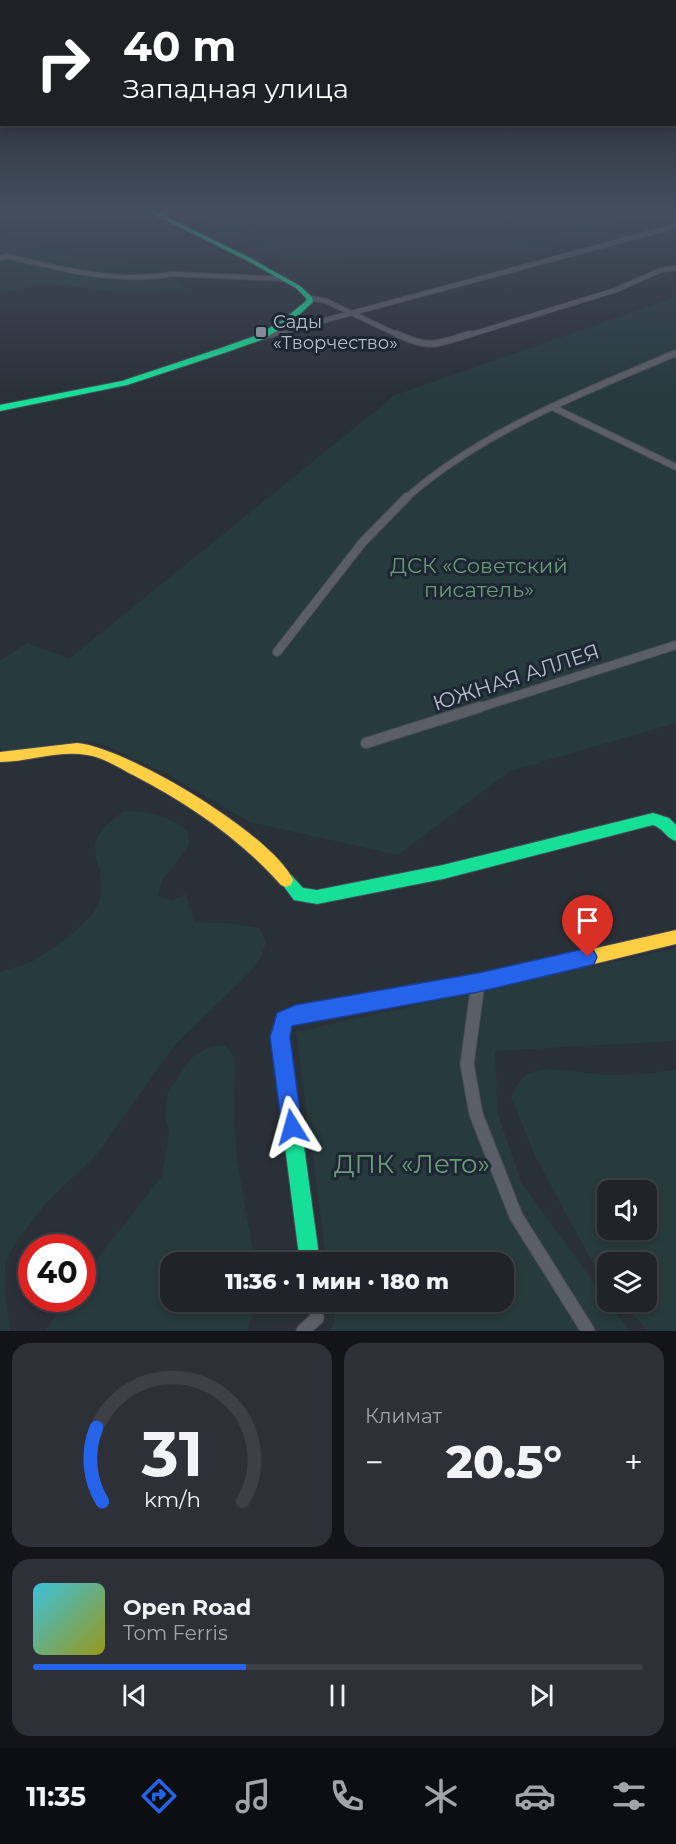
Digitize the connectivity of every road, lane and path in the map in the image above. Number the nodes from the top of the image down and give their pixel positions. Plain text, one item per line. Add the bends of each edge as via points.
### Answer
1 (67, 271) edge
2 (270, 271) edge
3 (508, 271) edge
4 (658, 271) edge
5 (284, 279) junction
6 (310, 298) junction
7 (352, 313) junction
8 (258, 338) junction
9 (676, 353) edge
10 (552, 407) junction
11 (0, 408) edge
12 (676, 467) edge
13 (676, 645) edge
14 (277, 652) dead end
15 (366, 743) dead end
16 (0, 757) edge
17 (676, 835) edge
18 (676, 937) edge
19 (478, 983) junction
20 (309, 1252) edge
21 (316, 1312) edge
22 (303, 1331) edge
23 (588, 1331) edge

1 - 5 street
2 - 5 street
3 - 7 street
4 - 7 street via 616,290 431,346 416,343
5 - 6 street
6 - 7 street
6 - 8 street via 299,312
7 - 8 street
8 - 11 street via 124,383
9 - 10 street
10 - 12 street
10 - 14 street via 471,451 423,484 379,523
13 - 15 street, ЮЖНАЯ АЛЛЕЯ
16 - 17 street via 88,749 210,811 262,851 300,895 317,897 443,872 653,819 664,822
18 - 19 street
19 - 20 street via 295,1014 284,1020 280,1037
19 - 23 street via 467,1064 476,1114 516,1216
21 - 22 street via 317,1318

